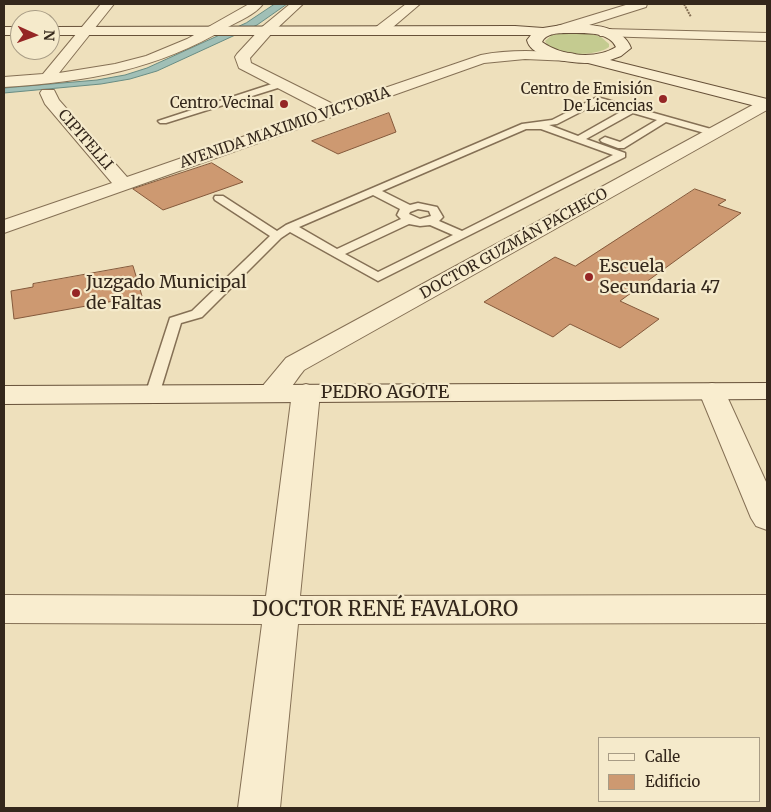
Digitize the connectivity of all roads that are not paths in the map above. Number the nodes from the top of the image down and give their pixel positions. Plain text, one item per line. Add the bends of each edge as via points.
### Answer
1 (108, 4) edge
2 (257, 4) edge
3 (297, 4) edge
4 (414, 4) edge
5 (641, 4) edge
6 (602, 16) junction
7 (562, 29) junction
8 (219, 30) junction
9 (261, 30) junction
10 (381, 30) junction
11 (60, 31) edge
12 (85, 31) junction
13 (542, 32) junction
14 (603, 32) junction
15 (673, 35) junction
16 (767, 37) edge
17 (624, 47) junction
18 (576, 58) junction
19 (4, 82) edge
20 (281, 84) junction
21 (49, 85) junction
22 (767, 100) edge
23 (631, 110) junction
24 (335, 111) junction
25 (664, 119) junction
26 (163, 121) dead end
27 (554, 122) junction
28 (534, 125) junction
29 (715, 133) junction
30 (583, 136) junction
31 (124, 185) junction
32 (372, 191) junction
33 (219, 198) dead end
34 (408, 214) junction
35 (431, 221) junction
36 (4, 227) edge
37 (290, 227) junction
38 (462, 235) junction
39 (277, 236) junction
40 (337, 252) junction
41 (767, 391) edge
42 (712, 392) junction
43 (306, 393) junction
44 (270, 394) junction
45 (4, 395) edge
46 (152, 395) junction
47 (767, 518) edge
48 (767, 608) edge
49 (4, 609) edge
50 (281, 610) junction
51 (259, 808) edge

1 - 12 street
2 - 8 street
3 - 9 street
4 - 10 street
5 - 6 street
6 - 7 street
6 - 14 street
7 - 13 street
7 - 14 street
8 - 9 street
8 - 12 street
8 - 21 street via 153,59
9 - 10 street
9 - 20 street via 242,57 244,65
10 - 13 street
11 - 12 street
12 - 21 street via 53,70
13 - 18 street via 534,40 539,48
14 - 15 street
14 - 17 street via 619,39
15 - 16 street
15 - 17 street via 649,38
17 - 18 street via 610,56
17 - 22 street via 636,56 659,65
18 - 22 street via 611,63
18 - 24 street, AVENIDA MAXIMIO VICTORIA via 527,54 481,59
19 - 21 street
20 - 24 street
20 - 26 lane
21 - 31 street, CIPITELLI via 51,101
22 - 29 street, DOCTOR GUZMÁN PACHECO
23 - 25 lane
23 - 27 lane via 597,100
23 - 30 lane
24 - 31 street, AVENIDA MAXIMIO VICTORIA
25 - 29 lane
25 - 30 lane via 621,146
27 - 28 lane
27 - 30 lane
28 - 30 lane
28 - 32 lane via 519,127
29 - 44 street, DOCTOR GUZMÁN PACHECO via 295,364
30 - 38 lane via 621,155
31 - 36 street, AVENIDA MAXIMIO VICTORIA
32 - 34 lane
32 - 37 lane
33 - 39 lane
34 - 35 lane via 422,223
34 - 35 lane via 418,206 433,209 437,217
34 - 40 lane
35 - 38 lane
37 - 39 lane
37 - 40 lane
38 - 40 lane via 378,277
39 - 46 lane via 197,314 175,321
41 - 42 street, PEDRO AGOTE
42 - 43 street, PEDRO AGOTE
42 - 47 street
43 - 44 street, PEDRO AGOTE
43 - 50 street
44 - 46 street, PEDRO AGOTE
45 - 46 street, PEDRO AGOTE
48 - 50 street, DOCTOR RENÉ FAVALORO
49 - 50 street, DOCTOR RENÉ FAVALORO
50 - 51 street

